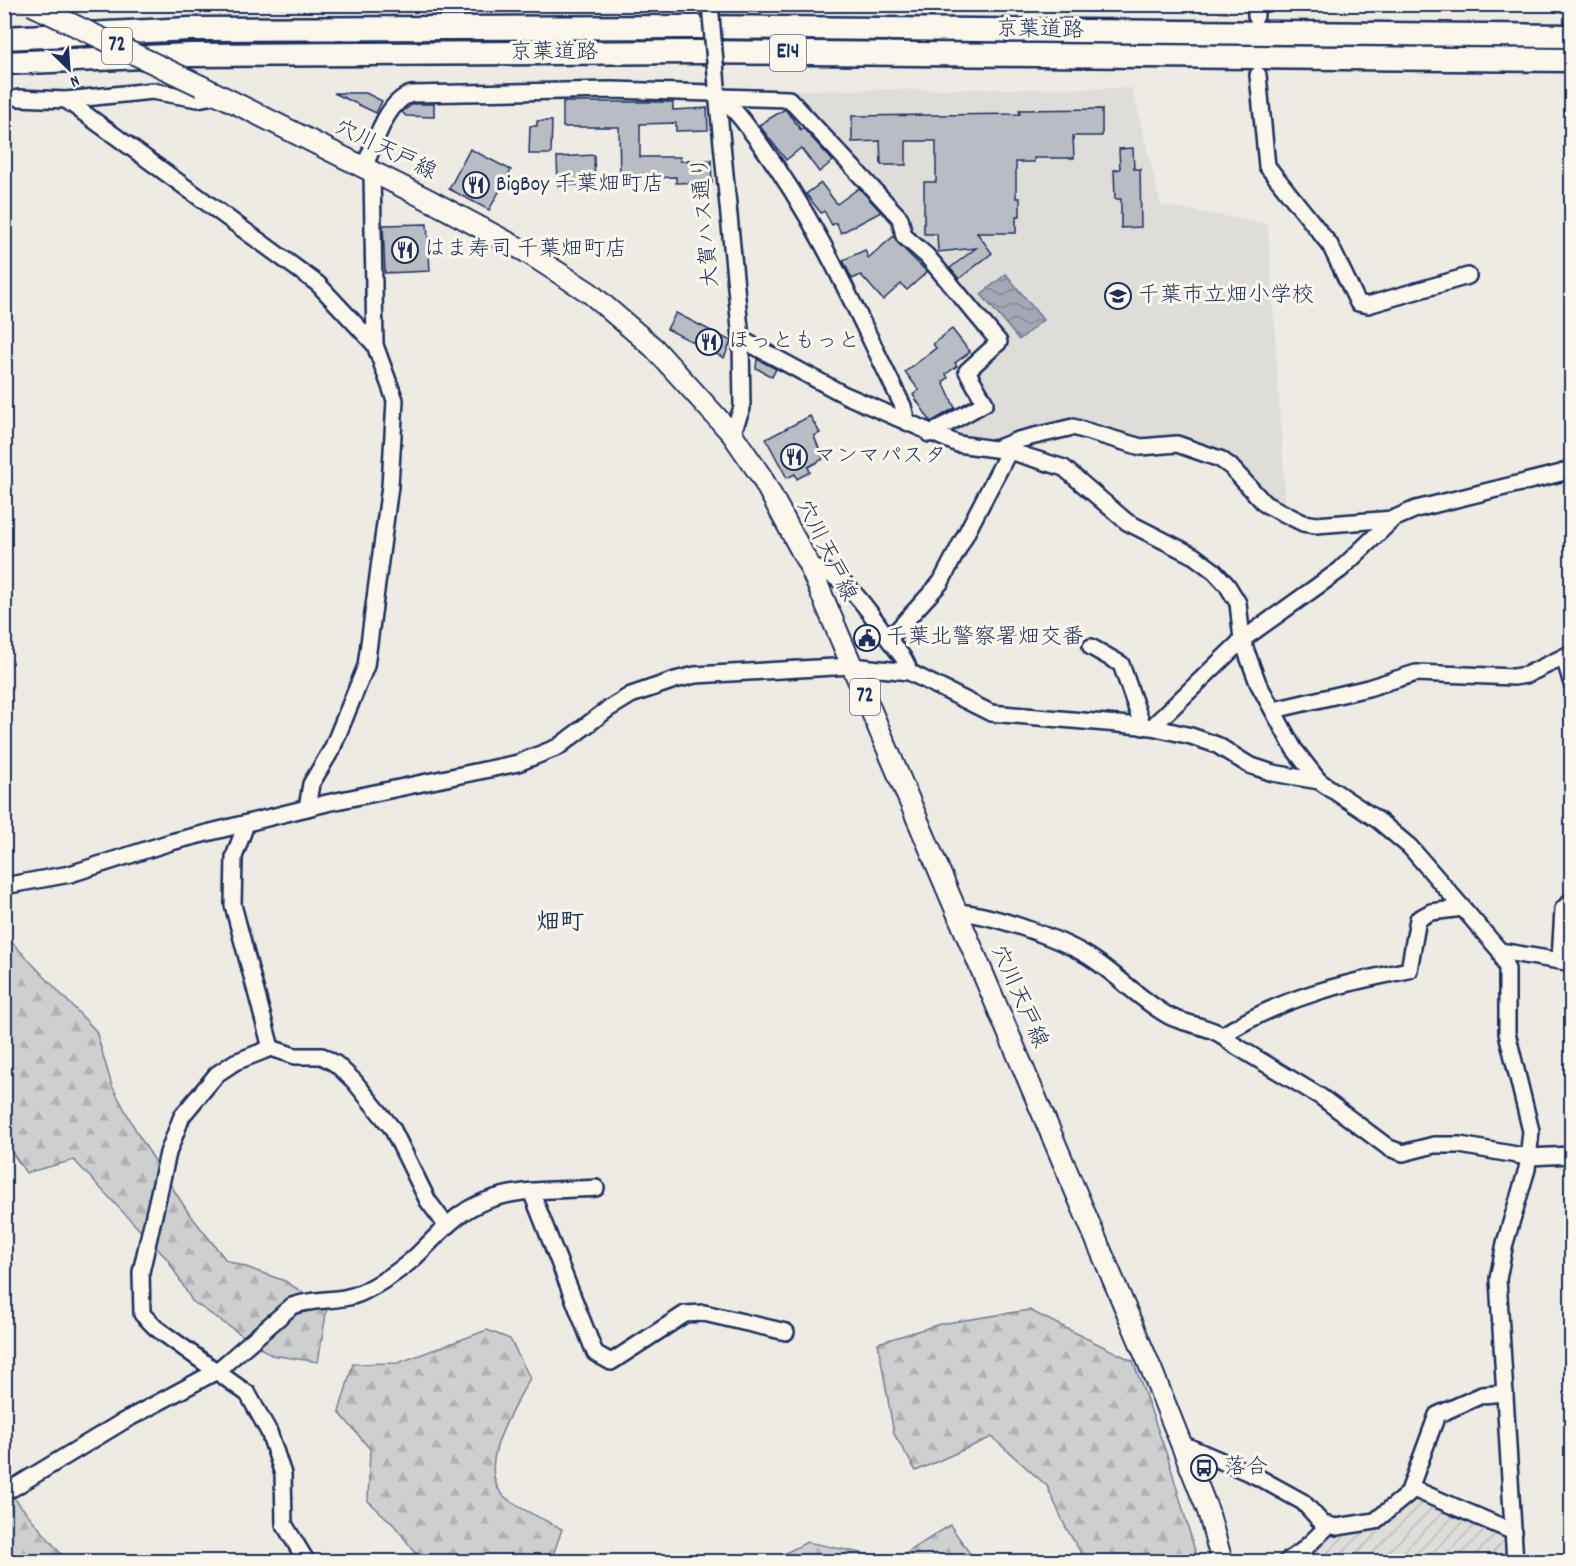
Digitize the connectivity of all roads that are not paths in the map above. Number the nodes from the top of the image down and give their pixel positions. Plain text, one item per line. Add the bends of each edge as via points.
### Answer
1 (710, 4) edge
2 (31, 5) edge
3 (1572, 36) edge
4 (4, 38) edge
5 (1572, 60) edge
6 (4, 63) edge
7 (1258, 75) dead end
8 (717, 91) junction
9 (219, 95) junction
10 (18, 98) dead end
11 (66, 100) junction
12 (368, 170) junction
13 (1468, 276) dead end
14 (741, 339) junction
15 (375, 345) junction
16 (907, 422) junction
17 (732, 434) junction
18 (929, 434) junction
19 (1002, 450) junction
20 (1572, 467) edge
21 (1393, 519) junction
22 (810, 567) junction
23 (889, 639) junction
24 (1242, 640) junction
25 (1091, 647) dead end
26 (1568, 655) edge
27 (852, 666) junction
28 (909, 672) junction
29 (1572, 684) edge
30 (1274, 710) junction
31 (1147, 727) junction
32 (1319, 781) junction
33 (307, 808) junction
34 (246, 824) junction
35 (4, 886) edge
36 (1572, 900) edge
37 (1463, 908) junction
38 (955, 912) junction
39 (1500, 951) junction
40 (1566, 962) edge
41 (1223, 1035) junction
42 (271, 1048) junction
43 (1572, 1155) edge
44 (1528, 1157) junction
45 (596, 1188) dead end
46 (531, 1191) junction
47 (446, 1225) junction
48 (786, 1332) dead end
49 (217, 1371) junction
50 (1505, 1393) junction
51 (1182, 1444) junction
52 (1411, 1488) junction
53 (4, 1490) edge
54 (1329, 1525) junction
55 (1514, 1532) junction
56 (307, 1562) edge
57 (1222, 1562) edge
58 (1286, 1562) edge
59 (1515, 1562) edge

1 - 8 street, 大賀ハス通り, bridge
2 - 9 main road, 穴川天戸線 / 72, bridge
3 - 4 highway, 京葉道路 / E14 via 658,27 190,29
5 - 6 highway, 京葉道路 / E14 via 623,52 191,55
7 - 13 street via 1267,166 1330,245 1358,303 1368,306
8 - 12 street via 411,94 399,99 393,108
8 - 14 street, 大賀ハス通り
8 - 16 street via 777,167 814,228 903,406
8 - 18 street via 789,99 900,218 904,236 927,256 999,342 967,371 985,403
9 - 11 street via 198,99 152,91
9 - 12 main road, 穴川天戸線 / 72
10 - 11 street
11 - 15 street via 318,284
12 - 15 street
12 - 17 main road, 穴川天戸線 / 72 via 528,253 590,293 654,348
14 - 16 street via 845,395
14 - 17 street, 大賀ハス通り via 742,408
15 - 33 street via 395,399 390,486 366,666 332,749 311,784
16 - 18 street
17 - 22 main road, 穴川天戸線 / 72 via 761,476
18 - 19 street via 958,444
19 - 21 street via 1018,440 1073,427 1140,447 1177,444 1220,459 1265,504 1303,523
19 - 23 street via 941,582
19 - 24 street via 1064,468 1127,522 1194,555 1227,585 1238,603
20 - 21 street via 1416,509
21 - 24 street via 1340,570
22 - 23 street via 822,569 848,587 878,620
22 - 27 main road, 穴川天戸線 / 72
23 - 28 street via 908,664
24 - 30 street via 1253,672
24 - 31 street
25 - 31 street via 1121,664
26 - 29 street
26 - 30 street via 1526,675 1416,673
27 - 28 street
27 - 33 street via 695,675 675,680 631,695 558,747 536,757
27 - 38 main road, 穴川天戸線 / 72
28 - 31 street via 991,713
30 - 32 street via 1294,749
31 - 32 street via 1217,745 1249,765 1272,773
32 - 37 street via 1410,847
33 - 34 street
34 - 35 street via 171,842 70,874
34 - 42 street via 234,857 233,905
36 - 40 street via 1563,909
37 - 39 street
37 - 41 street via 1431,912 1418,919 1409,970 1298,997 1250,1017
38 - 41 street via 1018,926 1087,956 1171,1016
38 - 51 main road, 穴川天戸線 / 72
39 - 40 street
39 - 44 street via 1507,969 1507,1033 1531,1131
41 - 44 street via 1231,1044 1321,1096 1389,1148 1403,1153 1434,1145 1460,1144
42 - 47 street via 295,1056 322,1056 354,1081 392,1128 428,1201
42 - 49 street via 235,1062 217,1074 182,1116 168,1153 141,1272 142,1314
43 - 44 street
44 - 50 street via 1498,1279
45 - 46 street
46 - 47 street via 482,1202
46 - 48 street via 595,1353 611,1362 685,1314 704,1313
47 - 49 street via 412,1260 383,1281 360,1293 292,1306
49 - 53 street
49 - 56 street via 248,1394 269,1432 283,1474 284,1524
50 - 52 street via 1482,1395 1437,1414
50 - 55 street
51 - 54 street via 1254,1475 1303,1502 1323,1524
51 - 57 main road, 穴川天戸線 / 72 via 1208,1511
52 - 54 street via 1375,1521
52 - 55 street
54 - 58 street
55 - 59 street

